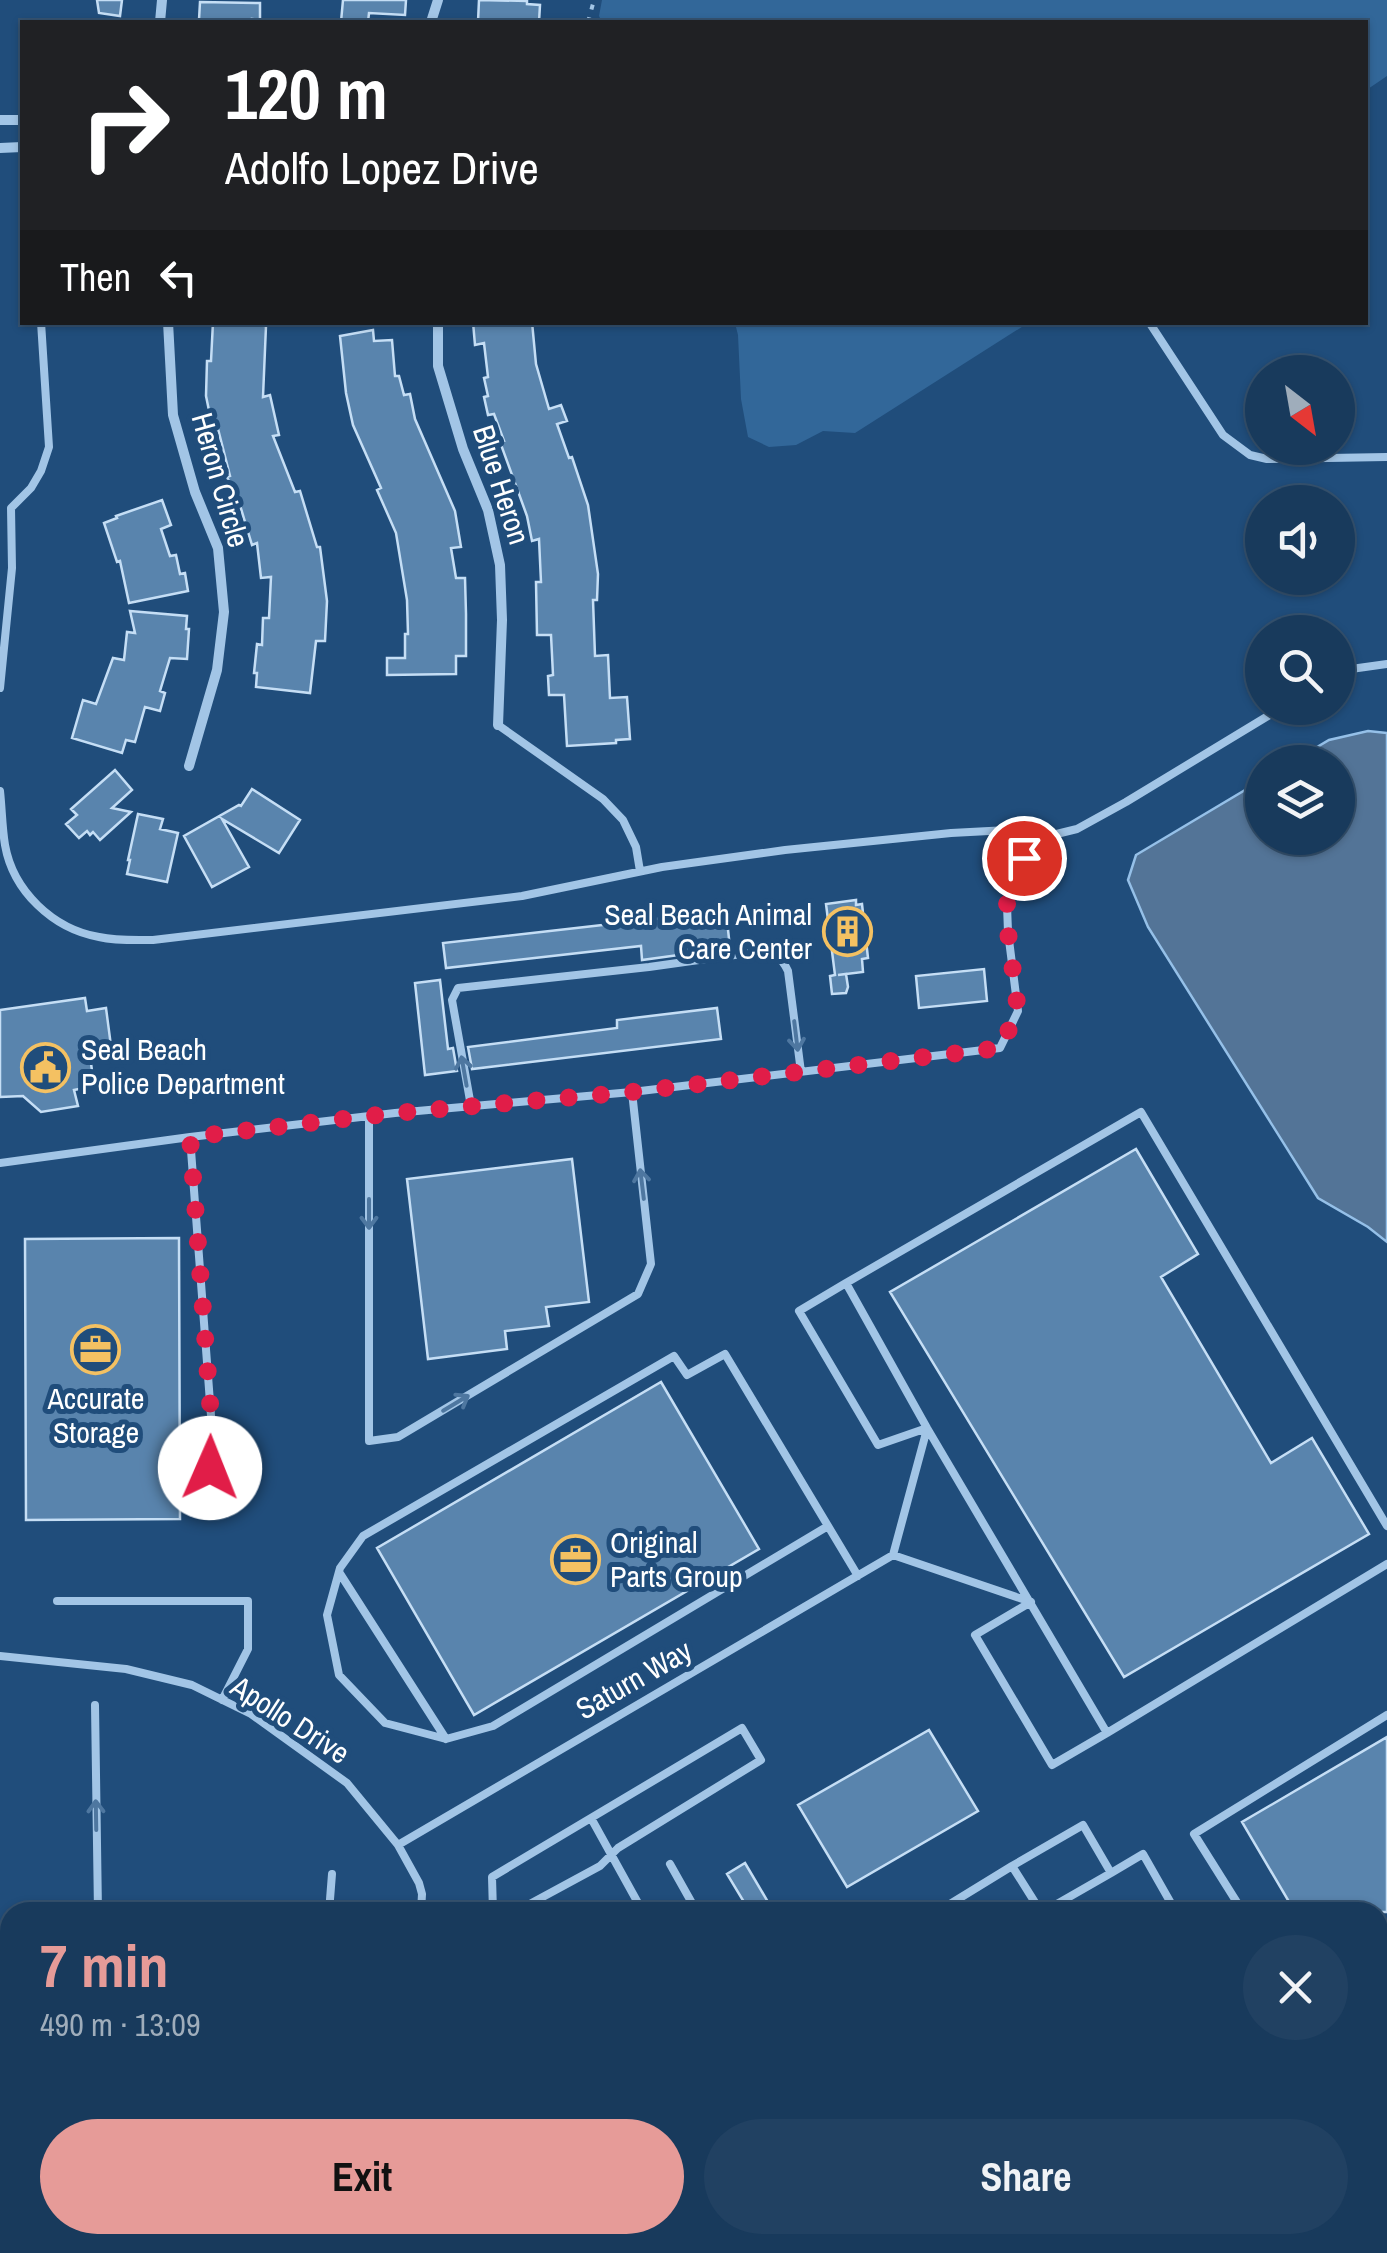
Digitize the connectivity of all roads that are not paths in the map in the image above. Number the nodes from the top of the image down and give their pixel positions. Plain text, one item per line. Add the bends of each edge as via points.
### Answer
1 (41, 325) edge
2 (168, 325) edge
3 (438, 325) edge
4 (1152, 325) edge
5 (1387, 457) edge
6 (1387, 664) edge
7 (1355, 668) edge
8 (0, 688) edge
9 (498, 725) joint
10 (1253, 725) edge
11 (189, 766) dead end
12 (0, 791) edge
13 (1032, 840) junction
14 (640, 871) junction
15 (801, 1072) junction
16 (632, 1092) junction
17 (470, 1106) junction
18 (369, 1116) junction
19 (190, 1137) junction
20 (0, 1163) edge
21 (846, 1284) junction
22 (927, 1428) junction
23 (208, 1493) dead end
24 (828, 1526) junction
25 (1387, 1526) edge
26 (893, 1555) junction
27 (1387, 1564) edge
28 (339, 1572) junction
29 (858, 1576) junction
30 (56, 1601) dead end
31 (1031, 1602) junction
32 (0, 1656) edge
33 (222, 1700) junction
34 (95, 1705) dead end
35 (1387, 1715) edge
36 (1106, 1733) junction
37 (446, 1738) junction
38 (591, 1818) junction
39 (398, 1845) junction
40 (611, 1855) junction
41 (670, 1864) dead end
42 (1012, 1866) junction
43 (1111, 1873) junction
44 (332, 1874) dead end
45 (98, 1902) edge
46 (329, 1902) edge
47 (422, 1902) edge
48 (492, 1902) edge
49 (533, 1902) edge
50 (638, 1902) edge
51 (691, 1902) edge
52 (953, 1902) edge
53 (1035, 1902) edge
54 (1060, 1902) edge
55 (1171, 1902) edge
56 (1237, 1902) edge

1 - 8 lane via 49,447 41,471 11,508
2 - 11 street, Heron Circle via 173,415 218,548 224,612 217,670
3 - 9 street, Blue Heron via 438,366 500,564
4 - 5 lane via 1223,435 1250,456
6 - 7 lane
9 - 14 lane via 604,799 623,820
10 - 13 lane via 1077,829
12 - 14 lane via 5,846 26,893 58,922 107,938 153,940 503,899
13 - 14 lane via 1008,830 951,833
13 - 15 lane via 1007,904 1018,1011 1000,1048
15 - 16 lane
17 -> 15 lane via 452,1000 458,988 756,952 783,960 790,978
16 - 17 lane
18 -> 16 lane via 369,1442 398,1437 638,1294 651,1264
17 - 18 lane
18 - 19 lane
19 - 20 lane
19 - 23 lane via 213,1442
21 - 22 lane
21 - 22 lane via 799,1312 878,1445
21 - 25 lane via 1141,1112
22 - 26 lane
22 - 31 lane
24 - 28 lane via 725,1354 688,1375 674,1356 363,1536
24 - 29 lane
24 - 37 lane via 492,1726
26 - 29 lane, Saturn Way
26 - 31 lane
27 - 36 lane
28 - 37 lane
28 - 37 lane via 327,1616 339,1675 385,1723
29 - 39 lane, Saturn Way
30 - 33 lane via 248,1602 248,1649
31 - 36 lane
31 - 36 lane via 975,1635 1052,1765
32 - 33 lane, Apollo Drive via 126,1669 192,1685
33 - 39 lane, Apollo Drive via 347,1783
45 -> 34 lane
35 - 56 lane via 1194,1834
38 - 40 lane
38 - 40 lane via 742,1728 761,1760
38 - 48 lane via 492,1877
39 - 47 lane, Apollo Drive
40 - 49 lane
40 - 50 lane
41 - 51 lane
42 - 43 lane via 1084,1825
42 - 52 lane
42 - 53 lane
43 - 54 lane
43 - 55 lane via 1143,1854
44 - 46 lane

